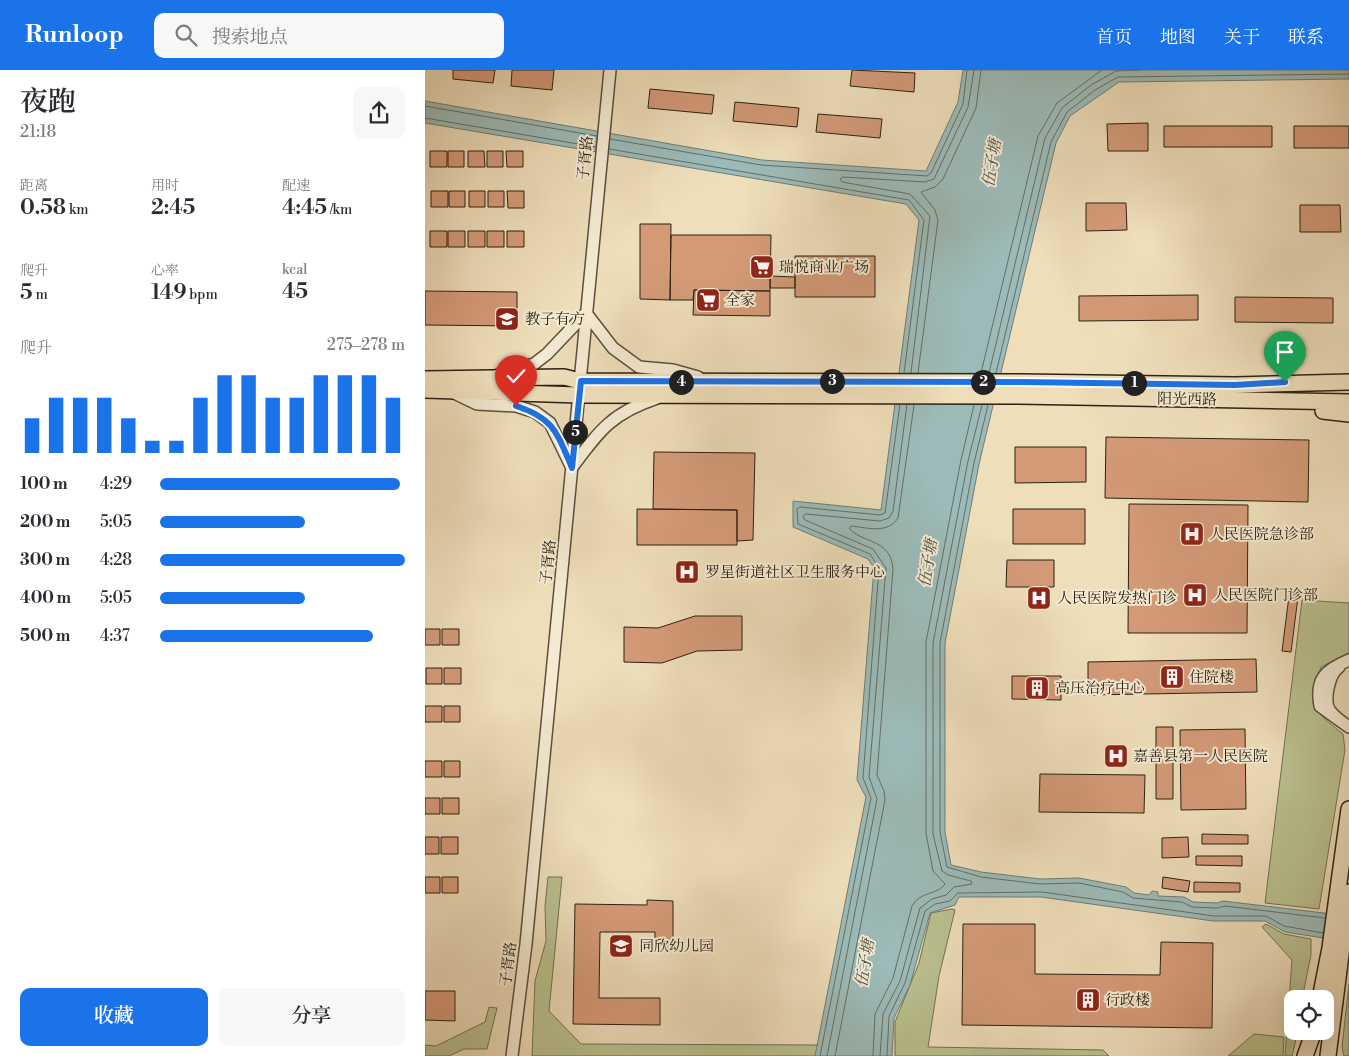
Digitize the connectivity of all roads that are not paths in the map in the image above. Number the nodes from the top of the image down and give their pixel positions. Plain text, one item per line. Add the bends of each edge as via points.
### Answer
1 (610, 70) edge
2 (586, 313) junction
3 (1349, 372) edge
4 (490, 377) junction
5 (425, 379) edge
6 (707, 380) junction
7 (1310, 382) junction
8 (1349, 382) edge
9 (580, 388) junction
10 (878, 388) junction
11 (1020, 389) junction
12 (425, 390) edge
13 (452, 392) junction
14 (667, 395) junction
15 (1275, 400) junction
16 (1349, 402) edge
17 (1349, 414) edge
18 (572, 468) junction
19 (1346, 661) edge
20 (1346, 725) edge
21 (1349, 809) edge
22 (1344, 899) edge
23 (1336, 948) junction
24 (1323, 990) edge
25 (1328, 990) edge
26 (1315, 1040) edge
27 (1318, 1040) edge
28 (1323, 1040) edge
29 (512, 1054) edge
30 (1305, 1056) edge
31 (1313, 1056) edge
32 (1329, 1056) edge

1 - 2 street, 子胥路
2 - 4 street via 534,364
2 - 6 street via 613,348 639,367 673,370
2 - 9 street, 子胥路
3 - 7 main road
4 - 5 main road, 阳光西路
4 - 9 main road, 阳光西路 via 564,377
6 - 9 main road, 阳光西路
6 - 10 main road, 阳光西路
7 - 8 main road, 阳光西路
7 - 11 main road, 阳光西路
9 - 13 main road, 阳光西路
9 - 14 main road, 阳光西路
9 - 18 street, 子胥路
10 - 11 main road, 阳光西路
10 - 14 main road, 阳光西路
11 - 15 main road, 阳光西路
12 - 13 main road, 阳光西路
13 - 18 street via 477,404 516,406 535,412 550,423
14 - 18 street via 636,405 616,416 598,433
15 - 16 main road, 阳光西路
15 - 17 main road via 1302,410
18 - 29 street, 子胥路 via 526,944
19 - 20 street via 1332,672 1326,701 1330,711
21 - 22 main road
22 - 23 main road
23 - 24 main road
23 - 25 main road
26 - 30 main road
27 - 31 main road
28 - 32 main road

